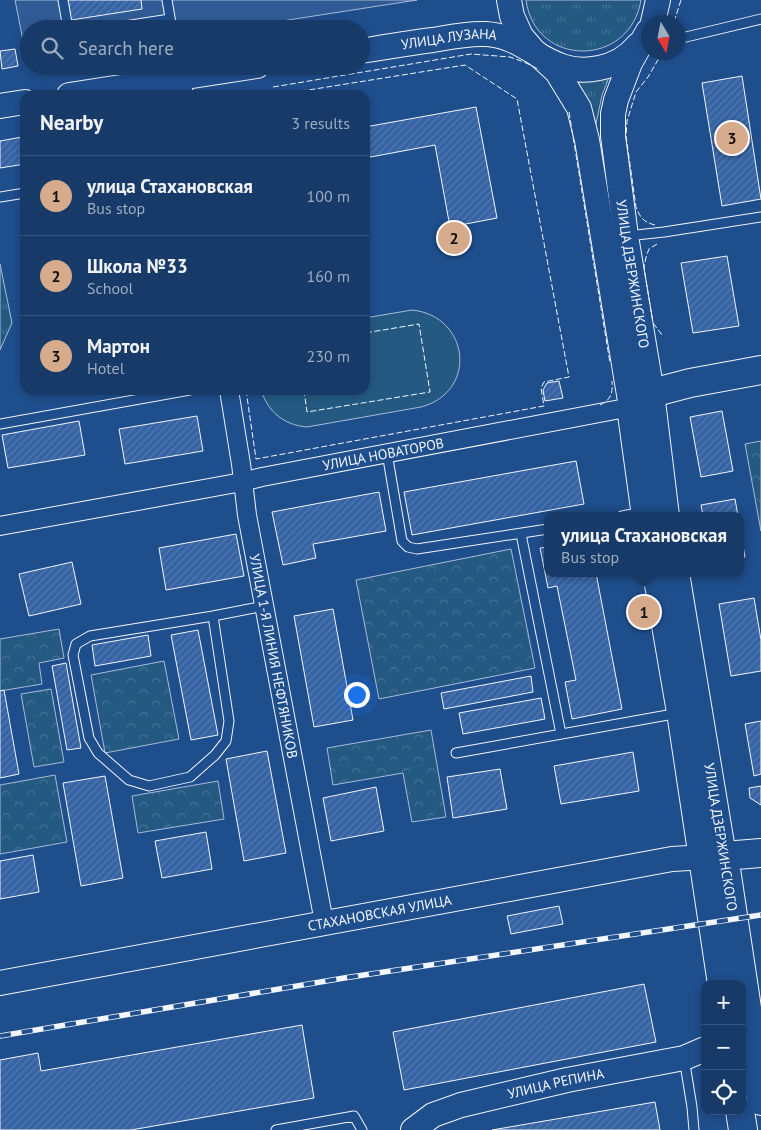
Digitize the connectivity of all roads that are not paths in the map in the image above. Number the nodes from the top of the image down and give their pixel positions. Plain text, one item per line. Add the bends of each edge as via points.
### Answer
1 (63, 0) edge
2 (167, 0) edge
3 (509, 0) edge
4 (658, 0) edge
5 (653, 15) edge
6 (170, 19) joint
7 (761, 19) edge
8 (66, 20) edge
9 (164, 20) edge
10 (686, 37) dead end
11 (641, 41) edge
12 (641, 45) edge
13 (370, 50) edge
14 (538, 54) junction
15 (208, 75) edge
16 (181, 80) edge
17 (106, 90) edge
18 (20, 103) edge
19 (0, 106) edge
20 (20, 194) edge
21 (0, 197) edge
22 (761, 216) edge
23 (626, 236) junction
24 (761, 370) edge
25 (142, 395) edge
26 (230, 395) edge
27 (641, 400) junction
28 (0, 424) edge
29 (387, 453) junction
30 (242, 482) junction
31 (645, 512) edge
32 (0, 526) edge
33 (544, 530) edge
34 (522, 534) junction
35 (658, 577) edge
36 (678, 577) edge
37 (264, 606) junction
38 (213, 616) junction
39 (682, 712) junction
40 (561, 734) junction
41 (456, 753) dead end
42 (761, 853) edge
43 (714, 856) junction
44 (324, 922) junction
45 (722, 980) edge
46 (0, 983) edge
47 (694, 1053) edge
48 (761, 1101) edge
49 (740, 1115) edge
50 (276, 1130) edge
51 (362, 1130) edge
52 (412, 1130) edge
53 (694, 1130) edge
54 (742, 1130) edge

1 - 8 lane
2 - 6 lane
3 - 14 main road, УЛИЦА ДЗЕРЖИНСКОГО via 520,36
4 - 5 main road, УЛИЦА ДЗЕРЖИНСКОГО
6 - 9 lane
7 - 10 lane
11 - 14 main road, УЛИЦА ДЗЕРЖИНСКОГО via 623,58 596,69 567,68
12 - 23 main road, УЛИЦА ДЗЕРЖИНСКОГО via 622,82 613,114
13 - 14 main road, УЛИЦА ЛУЗАНА via 483,34 510,39
14 - 27 main road, УЛИЦА ДЗЕРЖИНСКОГО via 557,72 579,108
15 - 16 main road
16 - 17 main road
18 - 19 main road
20 - 21 lane
22 - 23 lane
23 - 27 main road, УЛИЦА ДЗЕРЖИНСКОГО
24 - 27 main road, УЛИЦА НОВАТОРОВ via 690,383
25 - 28 lane
26 - 30 street, УЛИЦА 1-Я ЛИНИЯ НЕФТЯНИКОВ
27 - 29 street, УЛИЦА НОВАТОРОВ
27 - 31 main road, УЛИЦА ДЗЕРЖИНСКОГО
29 - 30 street, УЛИЦА НОВАТОРОВ
29 - 34 lane via 402,541 408,547 418,549
30 - 32 street, УЛИЦА НОВАТОРОВ
30 - 37 street, УЛИЦА 1-Я ЛИНИЯ НЕФТЯНИКОВ
33 - 34 lane
34 - 40 lane
35 - 39 main road, УЛИЦА ДЗЕРЖИНСКОГО
36 - 43 main road, УЛИЦА ДЗЕРЖИНСКОГО
37 - 38 lane
37 - 44 street, УЛИЦА 1-Я ЛИНИЯ НЕФТЯНИКОВ
38 - 38 lane via 90,636 76,644 73,655 89,738 98,753 129,780 149,786 190,777 226,741 229,721
39 - 40 lane
39 - 43 main road, УЛИЦА ДЗЕРЖИНСКОГО
40 - 41 lane
42 - 43 main road, СТАХАНОВСКАЯ УЛИЦА
43 - 44 main road, СТАХАНОВСКАЯ УЛИЦА via 672,859
43 - 45 main road, УЛИЦА ДЗЕРЖИНСКОГО
43 - 48 main road, УЛИЦА ДЗЕРЖИНСКОГО
44 - 46 main road, СТАХАНОВСКАЯ УЛИЦА
47 - 52 main road, УЛИЦА РЕПИНА via 461,1105 433,1115
47 - 53 lane
49 - 54 main road
50 - 51 lane via 354,1116

